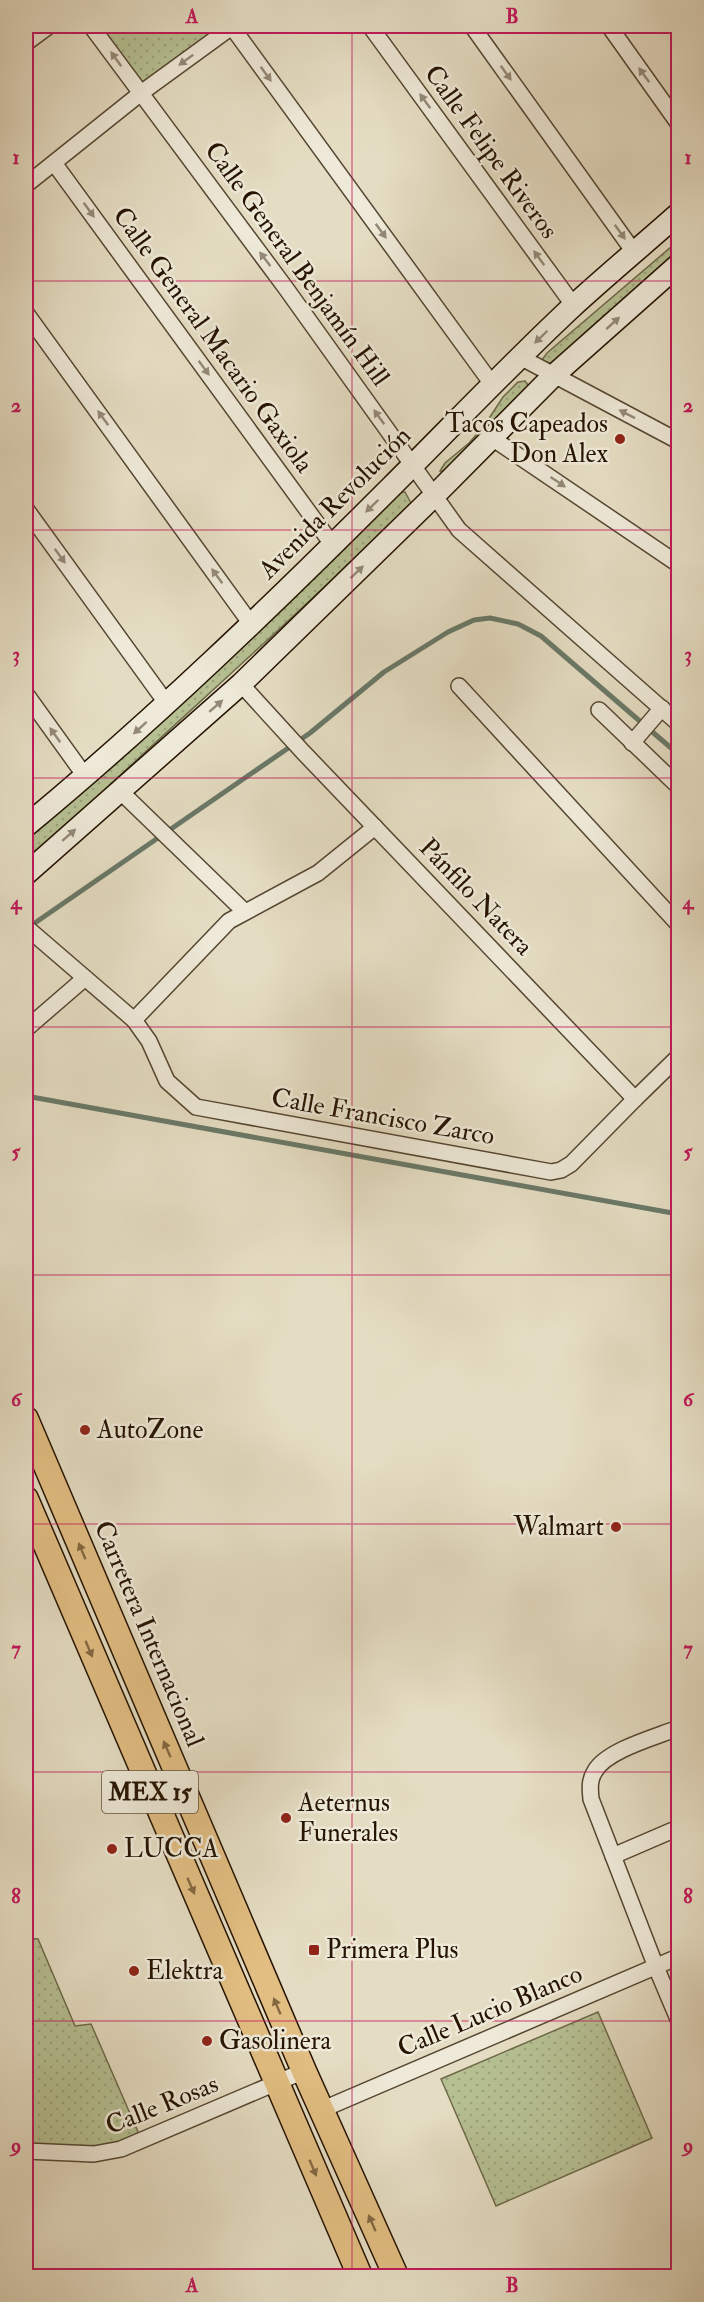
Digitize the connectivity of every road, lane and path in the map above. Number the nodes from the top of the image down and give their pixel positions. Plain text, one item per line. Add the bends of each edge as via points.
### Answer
1 (49, 26) edge
2 (91, 26) edge
3 (232, 26) edge
4 (370, 26) edge
5 (472, 26) edge
6 (609, 26) edge
7 (26, 43) edge
8 (141, 93) junction
9 (678, 123) edge
10 (54, 163) junction
11 (26, 185) edge
12 (678, 214) edge
13 (634, 252) junction
14 (678, 265) edge
15 (573, 306) junction
16 (26, 313) edge
17 (520, 357) junction
18 (553, 376) junction
19 (492, 384) junction
20 (492, 438) junction
21 (678, 441) edge
22 (414, 465) junction
23 (434, 496) junction
24 (26, 509) edge
25 (332, 544) junction
26 (678, 564) edge
27 (251, 624) junction
28 (241, 684) junction
29 (459, 686) dead end
30 (26, 694) edge
31 (167, 704) junction
32 (662, 708) junction
33 (599, 711) dead end
34 (678, 723) edge
35 (632, 742) junction
36 (85, 777) junction
37 (678, 786) edge
38 (120, 791) junction
39 (26, 826) edge
40 (375, 827) junction
41 (26, 874) edge
42 (244, 911) junction
43 (678, 924) edge
44 (26, 927) edge
45 (85, 978) junction
46 (134, 1020) junction
47 (26, 1029) edge
48 (678, 1057) edge
49 (635, 1099) junction
50 (26, 1419) edge
51 (26, 1499) edge
52 (100, 1593) junction
53 (70, 1605) junction
54 (678, 1728) edge
55 (146, 1783) junction
56 (186, 1792) junction
57 (678, 1828) edge
58 (613, 1856) junction
59 (678, 1957) edge
60 (656, 1967) junction
61 (678, 2019) edge
62 (304, 2071) junction
63 (277, 2084) junction
64 (321, 2110) junction
65 (26, 2151) edge
66 (360, 2277) edge
67 (396, 2277) edge

1 - 7 street
8 -> 2 street, Calle General Benjamín Hill
3 -> 8 street
3 -> 19 street
15 -> 4 street, Calle Felipe Riveros
5 -> 13 street
9 -> 6 street
8 - 10 street
22 -> 8 street, Calle General Benjamín Hill
10 - 11 street
10 -> 25 street, Calle General Macario Gaxiola
12 - 13 street, Avenida Revolución
13 - 15 street, Avenida Revolución
18 -> 14 street
15 -> 17 street, Avenida Revolución
27 -> 16 street
17 - 18 street
17 - 19 street, Avenida Revolución
18 - 20 street
21 -> 18 street
19 - 22 street, Avenida Revolución
20 - 23 street
20 -> 26 street
22 - 23 street, Calle General Benjamín Hill
22 -> 25 street, Avenida Revolución
28 -> 23 street
23 - 32 street, Calle General Benjamín Hill via 459,530
24 -> 31 street
25 - 27 street, Avenida Revolución
27 - 31 street, Avenida Revolución
38 -> 28 street
28 - 40 street, Pánfilo Natera
29 - 43 street
36 -> 30 street
31 -> 36 street, Avenida Revolución
32 - 34 street, Calle General Benjamín Hill
32 - 35 street
33 - 35 street
35 - 37 street
36 - 39 street, Avenida Revolución
41 -> 38 street
38 - 42 street
40 - 42 street via 318,873
40 - 49 street, Pánfilo Natera
42 - 46 street via 229,921
44 - 45 street
45 - 46 street
45 - 47 street
46 - 49 street, Calle Francisco Zarco via 149,1041 167,1081 196,1107 550,1172 571,1164
48 - 49 street
52 -> 50 main road, Carretera Internacional / MEX 15
51 - 53 main road, MEX 15
52 - 53 main road
56 -> 52 main road, Carretera Internacional / MEX 15
53 -> 55 main road, MEX 15
54 - 58 street via 616,1753 602,1761 594,1772 591,1799
55 - 56 main road
55 -> 63 main road, MEX 15
62 -> 56 main road, Carretera Internacional / MEX 15
57 - 58 street
58 - 60 street
59 - 60 street, Calle Lucio Blanco
60 - 61 street
60 - 64 street, Calle Lucio Blanco
62 - 63 street
62 - 64 main road, Carretera Internacional / MEX 15
63 - 65 street, Calle Rosas via 122,2149 107,2153
63 -> 66 main road, MEX 15
67 -> 64 main road, Carretera Internacional / MEX 15

